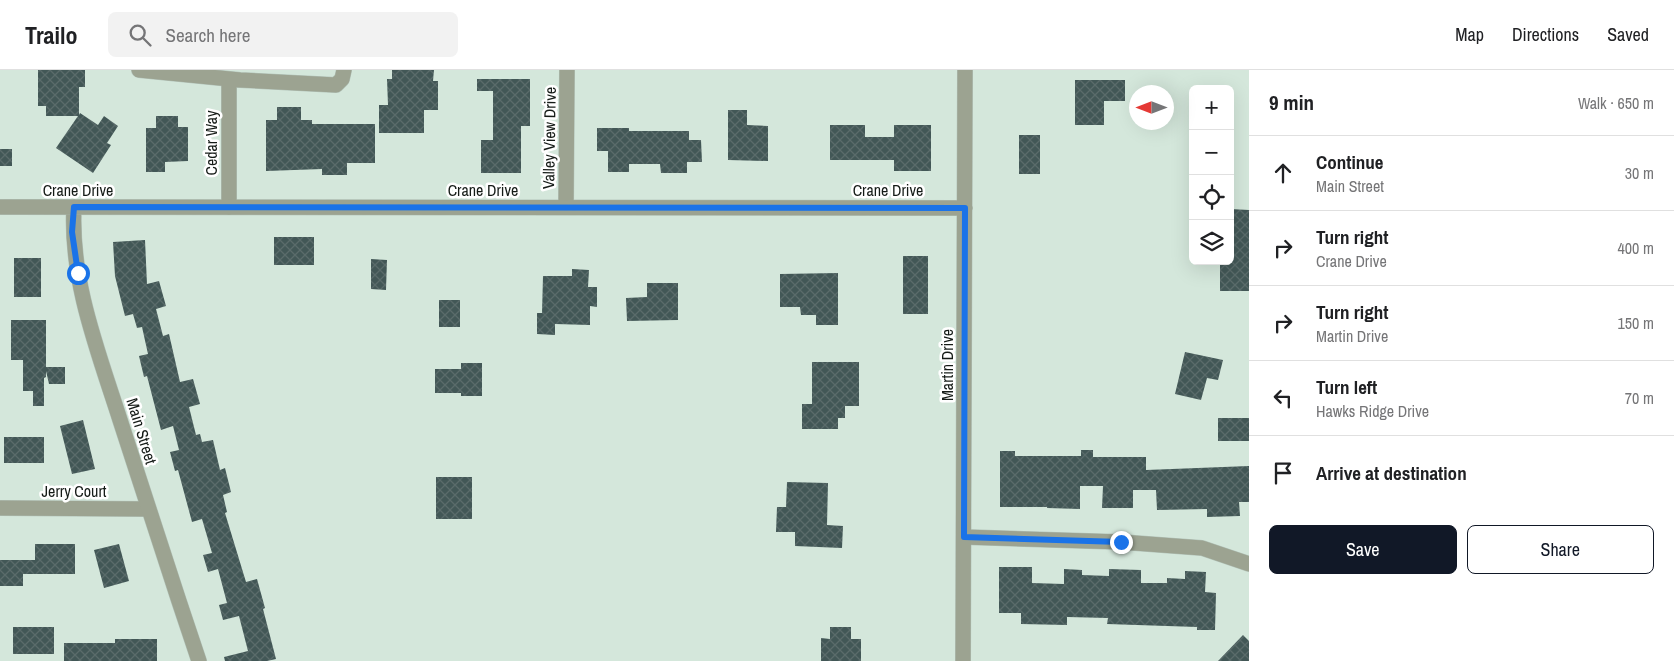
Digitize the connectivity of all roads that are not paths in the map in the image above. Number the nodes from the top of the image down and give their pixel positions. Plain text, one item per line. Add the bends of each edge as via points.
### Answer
1 (139, 70) edge
2 (344, 70) edge
3 (567, 70) edge
4 (965, 70) edge
5 (229, 79) junction
6 (0, 207) edge
7 (74, 207) junction
8 (229, 207) junction
9 (566, 207) junction
10 (965, 208) junction
11 (0, 508) edge
12 (148, 509) junction
13 (964, 537) junction
14 (1249, 564) edge
15 (199, 661) edge
16 (963, 661) edge

1 - 5 street
2 - 5 street via 336,85
3 - 9 street, Valley View Drive
4 - 10 street, Martin Drive
5 - 8 street, Cedar Way
6 - 7 street, Crane Drive
7 - 8 street, Crane Drive
7 - 12 street, Main Street via 72,232 86,314
8 - 9 street, Crane Drive
9 - 10 street, Crane Drive
10 - 13 street, Martin Drive
11 - 12 street, Jerry Court
12 - 15 street, Main Street
13 - 14 street via 1202,548
13 - 16 street, Martin Drive

